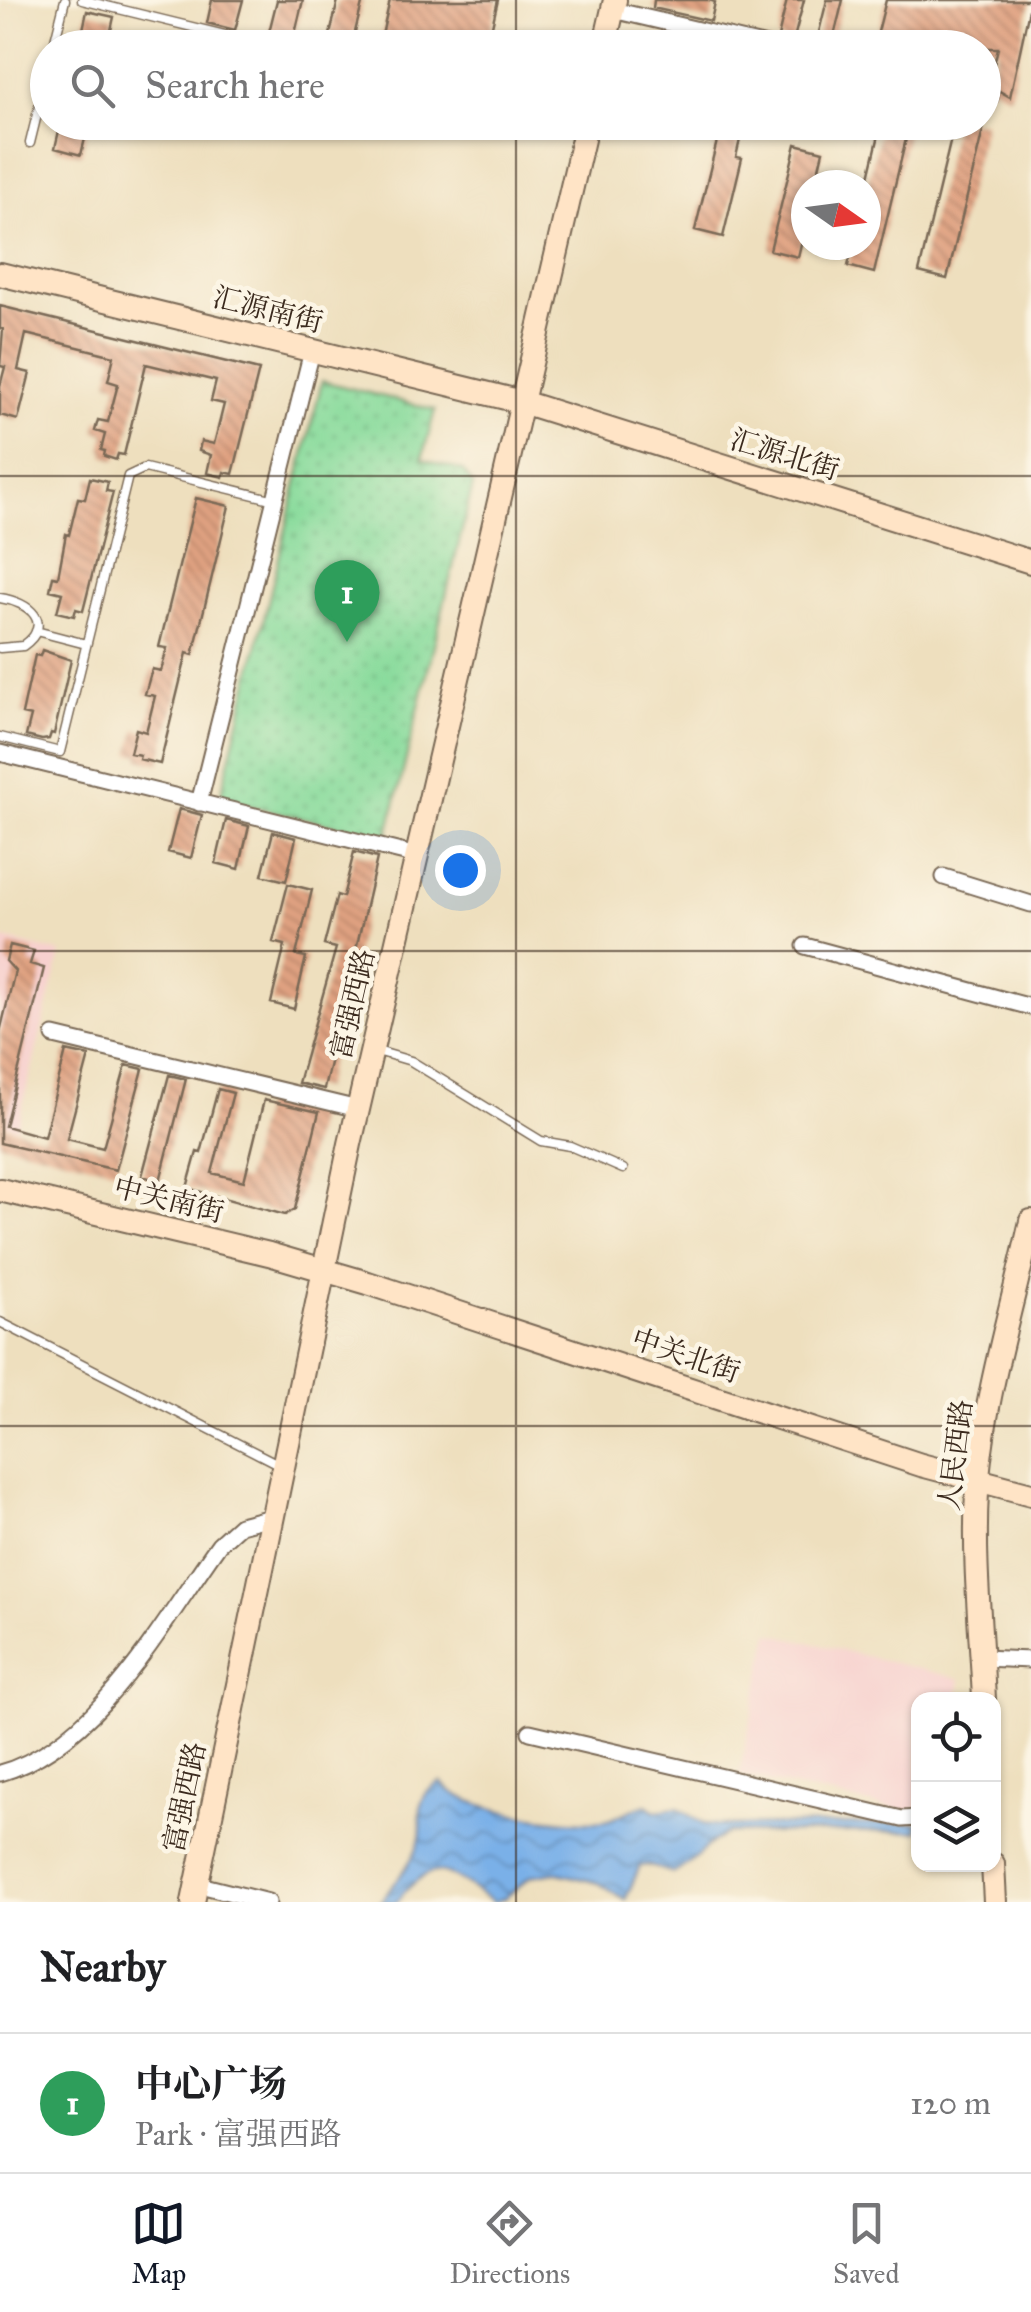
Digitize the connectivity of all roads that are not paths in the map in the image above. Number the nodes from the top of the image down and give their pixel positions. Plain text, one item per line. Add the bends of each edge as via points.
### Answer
1 (64, 0) edge
2 (82, 0) edge
3 (614, 5) edge
4 (57, 30) edge
5 (204, 30) edge
6 (608, 30) edge
7 (708, 30) edge
8 (582, 140) edge
9 (0, 274) edge
10 (312, 351) junction
11 (522, 402) junction
12 (275, 500) junction
13 (1031, 562) edge
14 (0, 598) edge
15 (36, 631) junction
16 (86, 644) junction
17 (0, 648) edge
18 (0, 737) edge
19 (0, 753) edge
20 (199, 802) junction
21 (417, 856) junction
22 (944, 877) dead end
23 (1031, 904) edge
24 (805, 946) dead end
25 (1031, 1007) edge
26 (54, 1036) dead end
27 (372, 1050) junction
28 (358, 1109) junction
29 (623, 1169) dead end
30 (0, 1190) edge
31 (1031, 1221) edge
32 (324, 1270) junction
33 (0, 1322) edge
34 (282, 1466) junction
35 (978, 1480) junction
36 (1031, 1494) edge
37 (272, 1517) junction
38 (982, 1658) junction
39 (1031, 1660) edge
40 (984, 1692) edge
41 (530, 1732) dead end
42 (0, 1773) edge
43 (911, 1818) edge
44 (992, 1872) edge
45 (194, 1893) edge
46 (268, 1902) edge
47 (994, 1902) edge

1 - 4 lane
2 - 5 lane
3 - 6 street
3 - 7 street
8 - 11 street, 富强西路
9 - 10 street, 汇源南街
10 - 11 street, 汇源南街
10 - 12 street
11 - 13 street, 汇源北街
11 - 21 street, 富强西路
12 - 16 lane via 145,468 128,476
12 - 20 street
14 - 15 lane via 28,607
15 - 16 lane
15 - 17 lane via 23,646
16 - 18 lane via 60,752
19 - 20 street
20 - 21 street
21 - 27 street, 富强西路
22 - 23 street
24 - 25 street
26 - 28 street
27 - 28 street, 富强西路
27 - 29 lane via 410,1062 540,1142 570,1146
28 - 32 street, 富强西路
30 - 32 street, 中关南街
31 - 35 street, 人民西路
32 - 34 street, 富强西路
32 - 35 street, 中关北街
33 - 34 lane
34 - 37 street, 富强西路
35 - 36 street, 中关北街
35 - 38 street, 人民西路
37 - 42 street via 240,1525 219,1544 78,1730 46,1754
37 - 45 street, 富强西路
38 - 39 street
38 - 40 street, 人民西路
41 - 43 street
44 - 47 street
45 - 46 street

